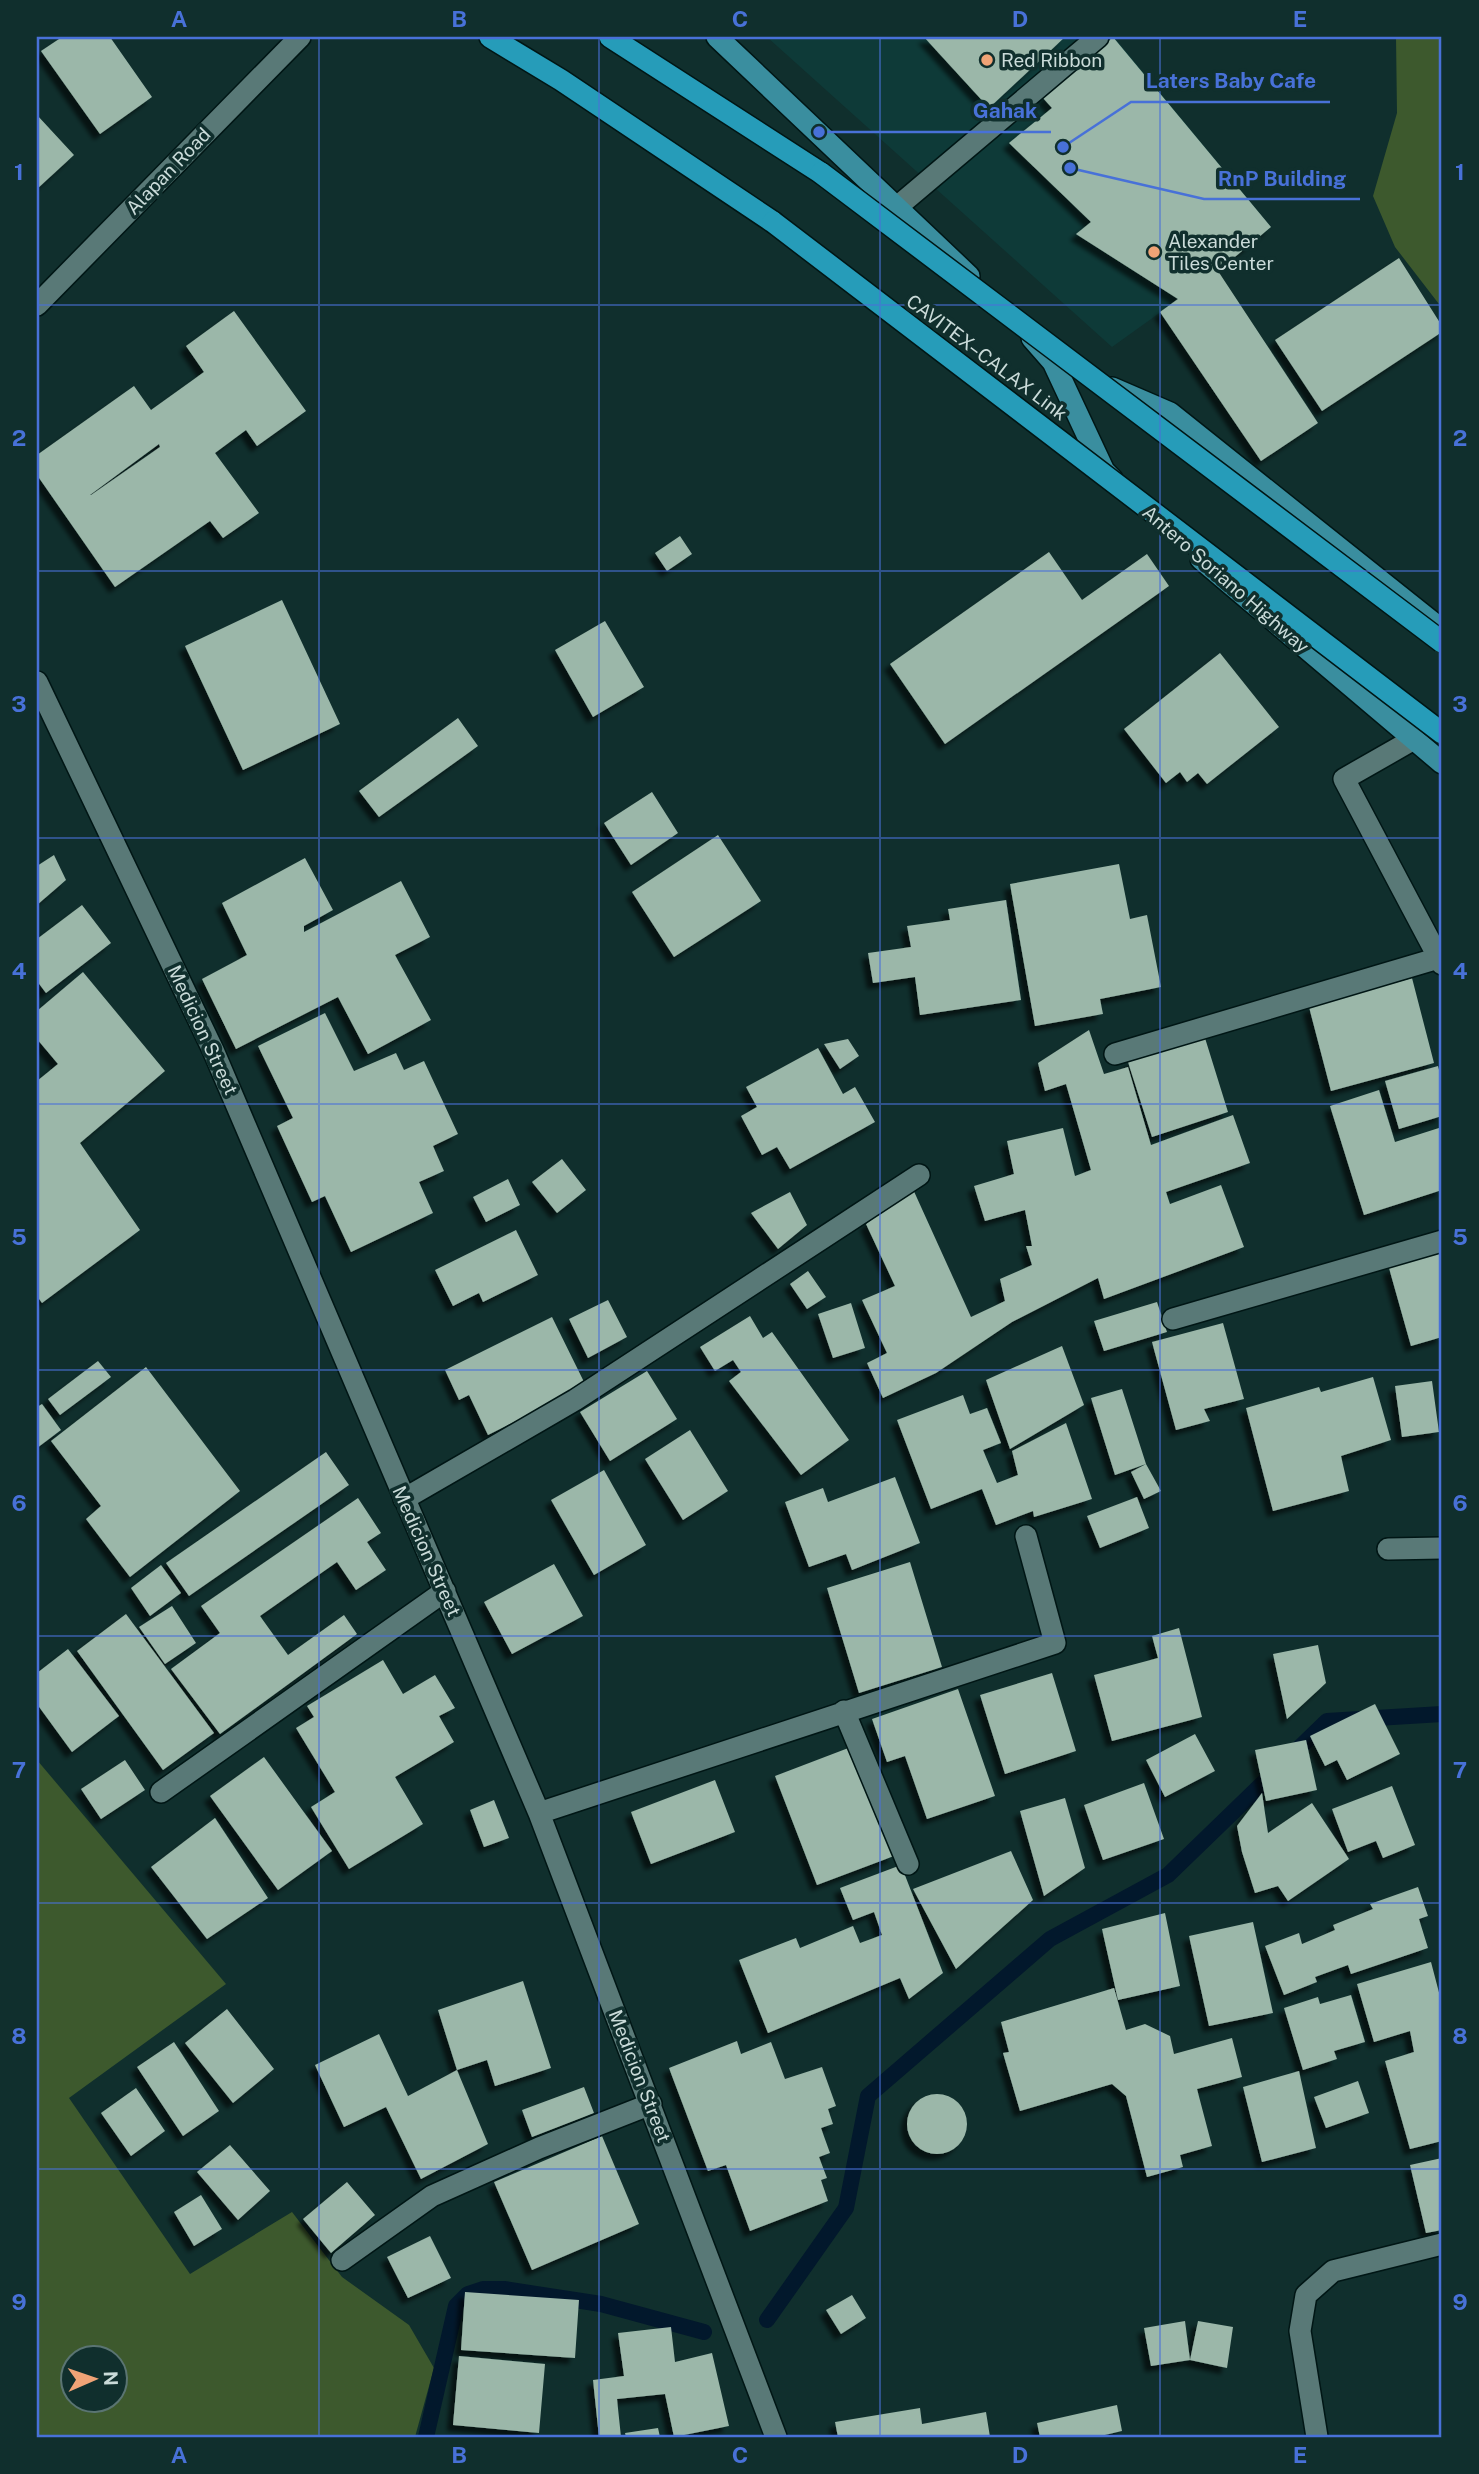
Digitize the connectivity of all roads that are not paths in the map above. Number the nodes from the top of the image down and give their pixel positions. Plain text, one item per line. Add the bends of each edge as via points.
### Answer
1 (300, 37) edge
2 (490, 37) edge
3 (610, 37) edge
4 (717, 37) edge
5 (1098, 37) edge
6 (897, 207) junction
7 (37, 305) edge
8 (1053, 362) junction
9 (1442, 629) edge
10 (1442, 642) edge
11 (37, 682) edge
12 (1442, 733) edge
13 (1414, 739) junction
14 (1442, 763) edge
15 (1442, 960) edge
16 (1115, 1054) dead end
17 (919, 1175) dead end
18 (1442, 1241) edge
19 (1173, 1319) dead end
20 (404, 1499) junction
21 (1026, 1536) dead end
22 (1442, 1548) edge
23 (1388, 1549) dead end
24 (445, 1591) junction
25 (844, 1711) junction
26 (161, 1792) dead end
27 (539, 1813) junction
28 (908, 1864) dead end
29 (651, 2104) junction
30 (1442, 2244) edge
31 (342, 2260) dead end
32 (776, 2437) edge
33 (1317, 2437) edge

1 - 7 street, Alapan Road
2 - 12 highway, CAVITEX–CALAX Link, bridge via 773,222
3 - 10 highway, bridge via 821,173
4 - 6 main road, Antero Soriano Highway
5 - 6 street
6 - 8 main road, Antero Soriano Highway
8 - 9 main road, Antero Soriano Highway via 1170,413
8 - 13 main road, Antero Soriano Highway via 1104,471 1251,604
11 - 20 street, Medicion Street via 213,1050
13 - 14 main road, Antero Soriano Highway
13 - 15 street via 1344,779
15 - 16 street
17 - 20 street via 607,1380
18 - 19 street
20 - 24 street, Medicion Street
21 - 25 street via 1055,1643
22 - 23 street
24 - 26 street
24 - 27 street, Medicion Street
25 - 27 street
25 - 28 street
27 - 29 street, Medicion Street
29 - 31 street via 432,2196
29 - 32 street, Medicion Street
30 - 33 street via 1333,2271 1306,2295 1300,2331

